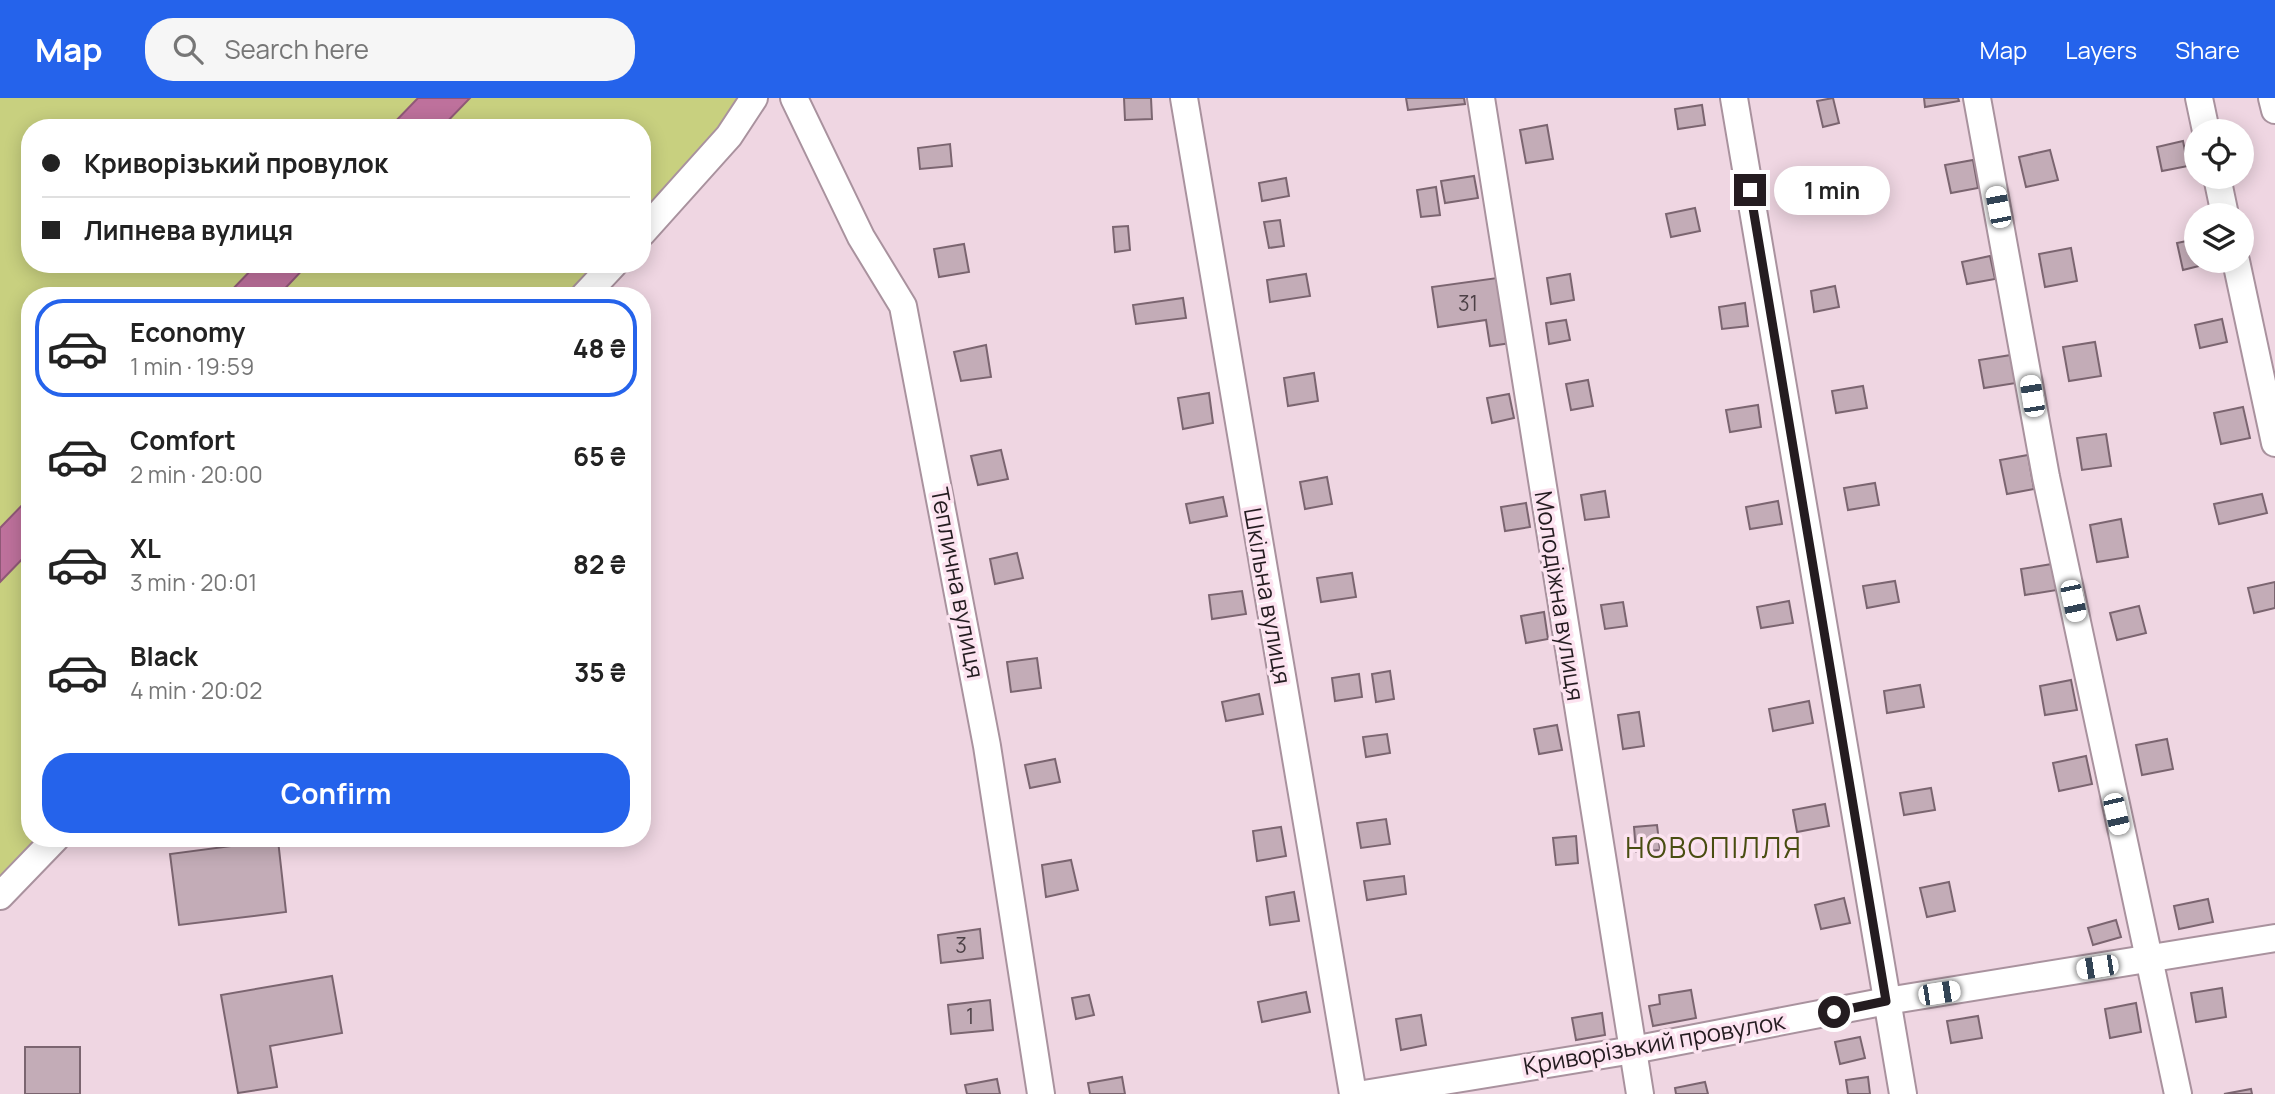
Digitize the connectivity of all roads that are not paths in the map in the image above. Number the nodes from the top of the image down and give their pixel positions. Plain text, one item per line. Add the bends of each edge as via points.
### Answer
1 (754, 98) edge
2 (794, 98) edge
3 (1184, 98) edge
4 (1480, 98) edge
5 (1734, 98) edge
6 (1977, 98) edge
7 (2199, 98) edge
8 (2272, 98) edge
9 (2275, 110) edge
10 (2203, 119) edge
11 (651, 223) edge
12 (606, 273) edge
13 (2239, 273) edge
14 (592, 287) edge
15 (2275, 443) edge
16 (48, 847) edge
17 (0, 896) edge
18 (2275, 938) edge
19 (2150, 959) junction
20 (1886, 1001) junction
21 (1633, 1050) junction
22 (1041, 1094) edge
23 (1353, 1094) edge
24 (1364, 1094) edge
25 (1640, 1094) edge
26 (1903, 1094) edge
27 (2178, 1094) edge

1 - 11 street via 729,136
2 - 22 street, Теплична вулиця via 862,237 903,306 987,746
3 - 23 street, Шкільна вулиця
4 - 21 street, Молодіжна вулиця
5 - 20 street
6 - 19 street via 2046,477
7 - 10 street
8 - 9 street
12 - 14 street
13 - 15 street
16 - 17 street
18 - 19 street, Криворізький провулок
19 - 20 street, Криворізький провулок
19 - 27 street
20 - 21 street, Криворізький провулок
20 - 26 street
21 - 24 street, Криворізький провулок
21 - 25 street, Молодіжна вулиця

